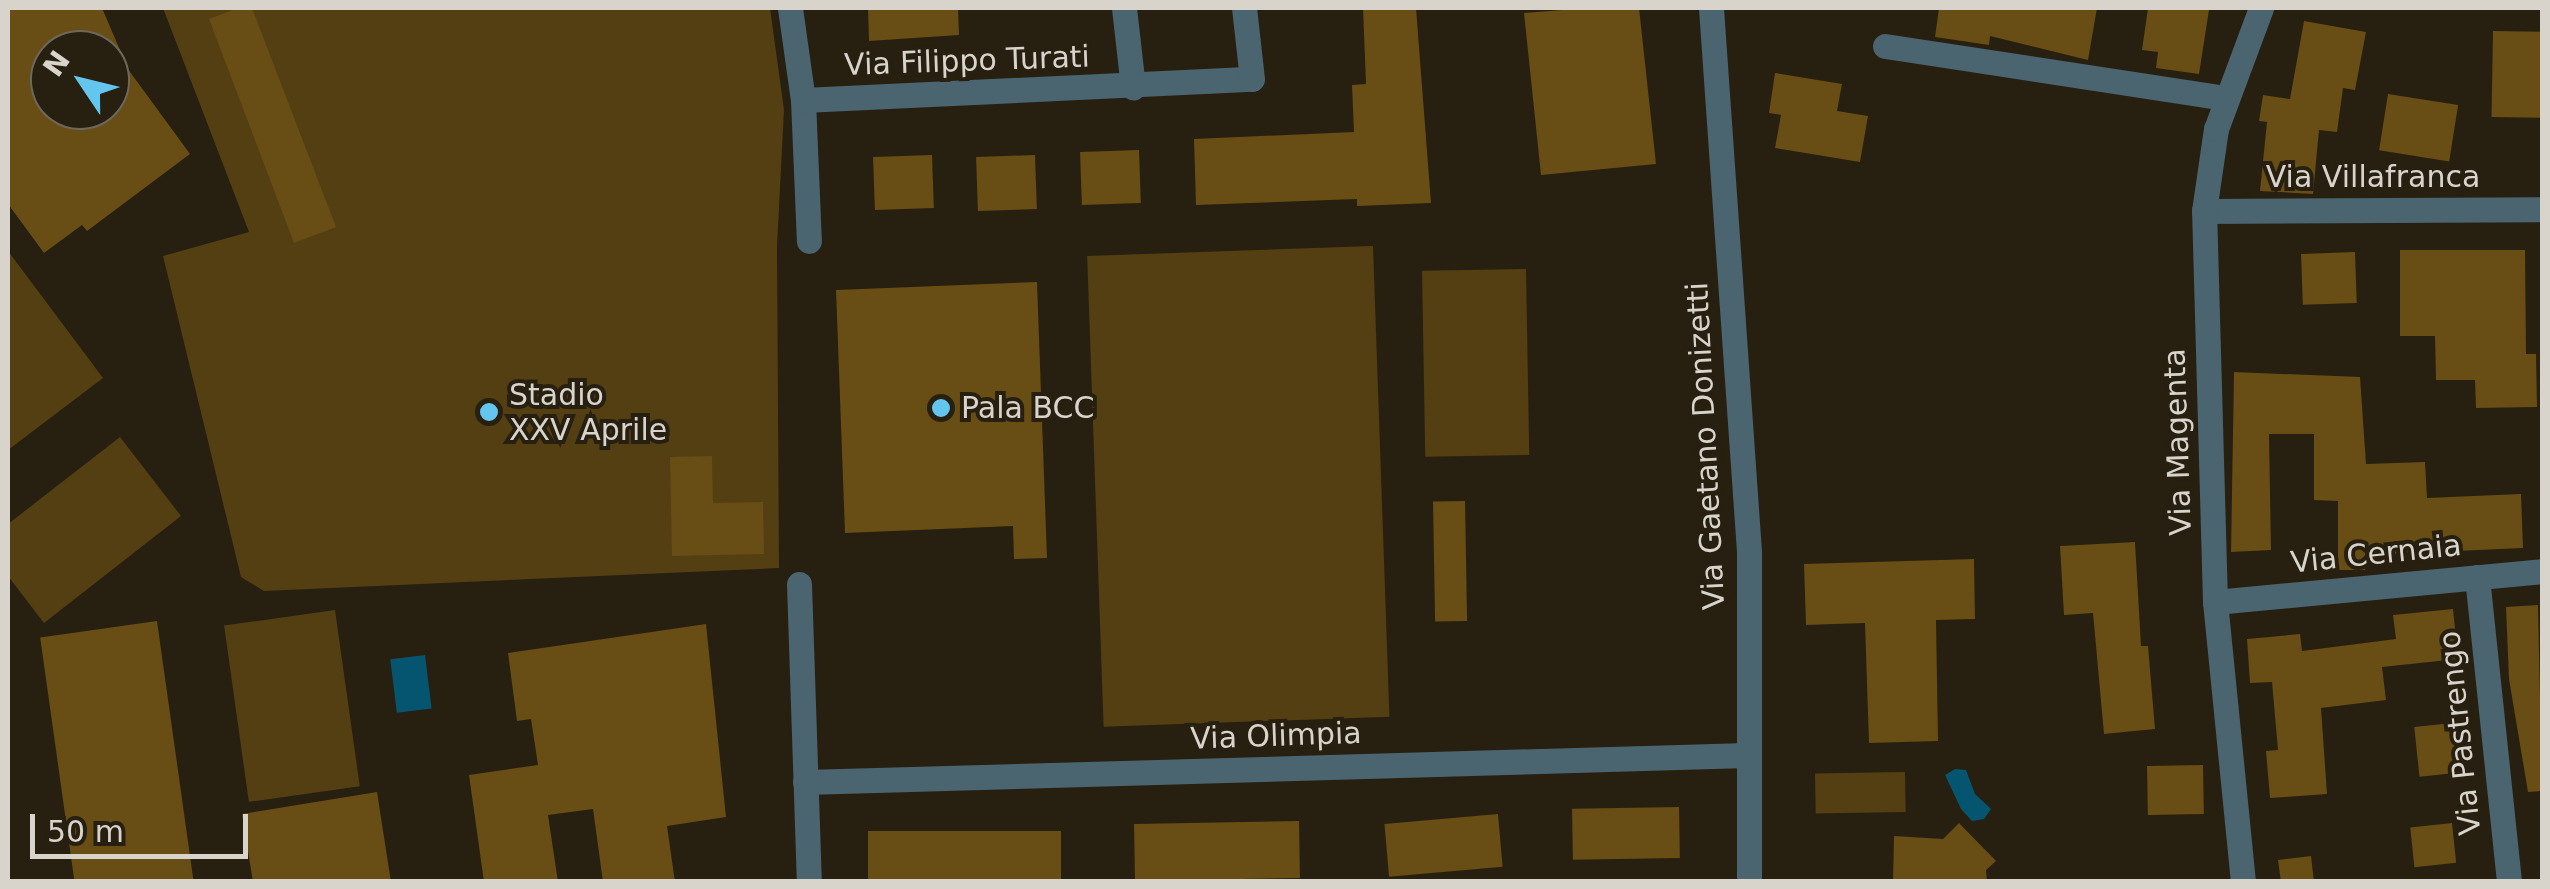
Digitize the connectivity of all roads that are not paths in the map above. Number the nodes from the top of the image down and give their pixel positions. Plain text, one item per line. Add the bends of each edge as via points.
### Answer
1 (790, 8) edge
2 (1124, 8) edge
3 (1244, 8) edge
4 (1711, 8) edge
5 (2261, 8) edge
6 (1885, 46) dead end
7 (1133, 87) junction
8 (2226, 98) junction
9 (803, 100) junction
10 (2542, 209) edge
11 (2204, 211) junction
12 (809, 240) dead end
13 (2542, 571) edge
14 (2476, 577) junction
15 (799, 584) dead end
16 (2215, 602) junction
17 (1748, 755) junction
18 (805, 782) junction
19 (809, 882) edge
20 (1749, 882) edge
21 (2243, 882) edge
22 (2509, 882) edge

1 - 9 street
2 - 7 street, Via Filippo Turati
3 - 7 street, Via Filippo Turati via 1252,80
4 - 17 street, Via Gaetano Donizetti via 1748,552
5 - 8 street, Via Magenta
6 - 8 street
7 - 9 street, Via Filippo Turati
8 - 11 street, Via Magenta
9 - 12 street
10 - 11 street, Via Villafranca
11 - 16 street, Via Magenta
13 - 14 street, Via Cernaia
14 - 16 street, Via Cernaia
14 - 22 street, Via Pastrengo
15 - 18 street
16 - 21 street, Via Magenta
17 - 18 street, Via Olimpia
17 - 20 street, Via Gaetano Donizetti
18 - 19 street

